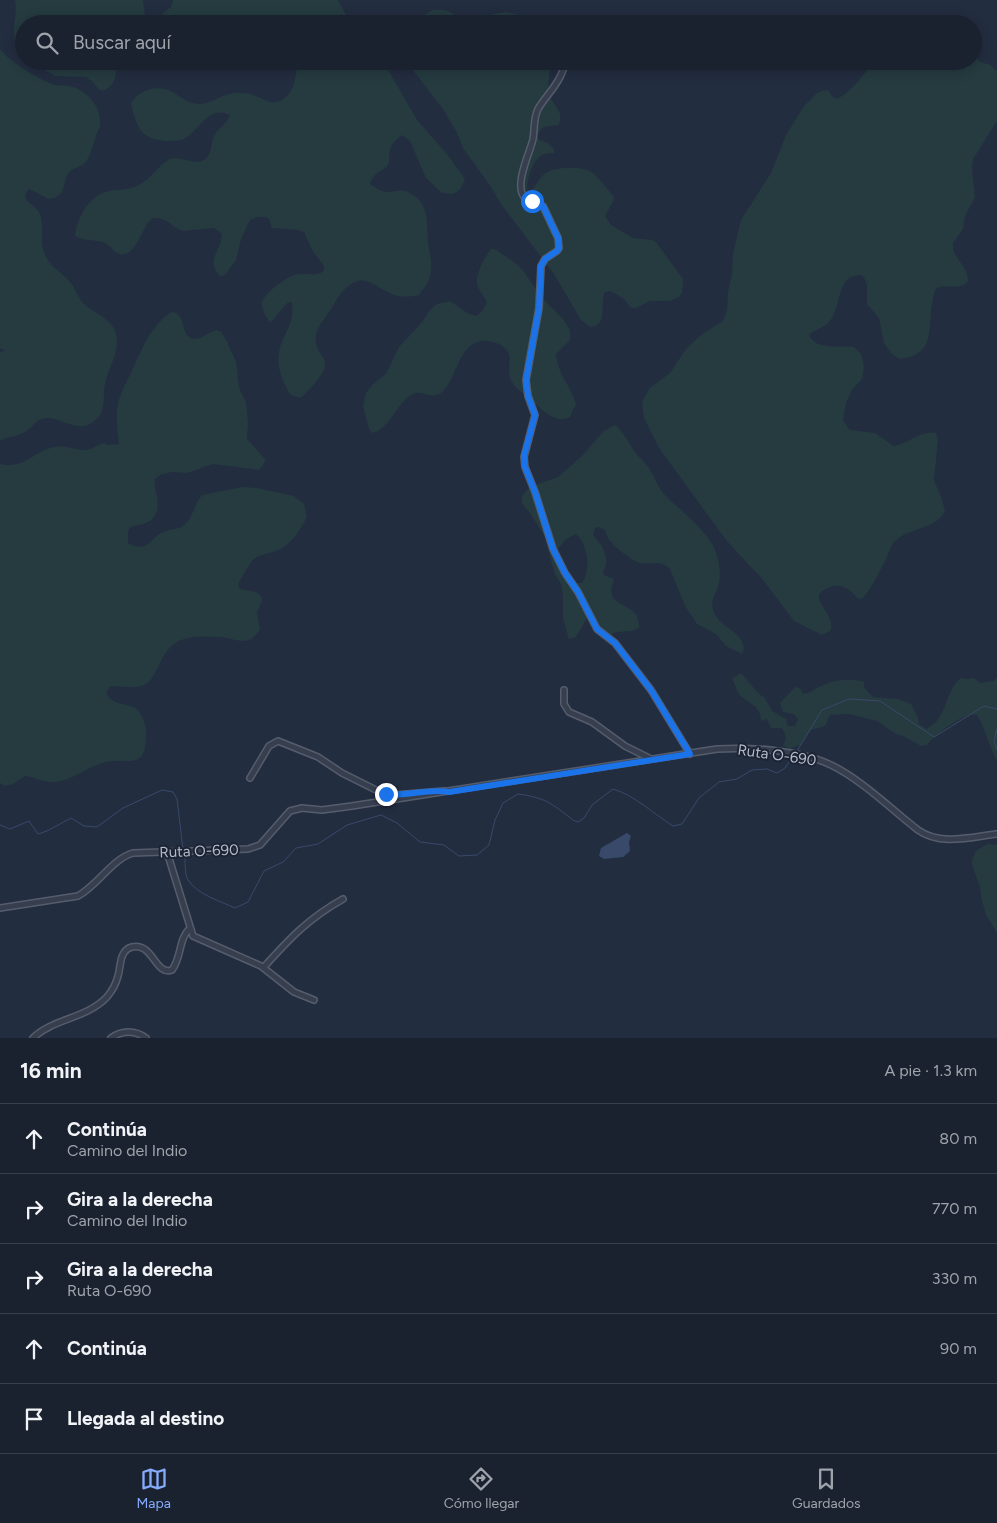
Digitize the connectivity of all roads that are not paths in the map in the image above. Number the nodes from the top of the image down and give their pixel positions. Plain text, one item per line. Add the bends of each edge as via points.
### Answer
1 (563, 70) dead end
2 (564, 690) dead end
3 (690, 754) junction
4 (651, 759) junction
5 (250, 778) dead end
6 (449, 792) junction
7 (997, 834) edge
8 (167, 852) junction
9 (343, 899) dead end
10 (0, 908) edge
11 (190, 928) junction
12 (264, 967) junction
13 (314, 1000) dead end
14 (33, 1038) edge
15 (111, 1038) edge
16 (146, 1038) edge

1 - 3 street via 536,114 521,183 524,198 543,206 558,238 559,248 541,266 539,308 526,380 535,415 524,462 553,549 565,573 597,629 615,643 651,690
2 - 4 street via 564,704 569,712 592,722 625,746
3 - 4 street, Ruta O-690
3 - 7 street, Ruta O-690 via 748,748 801,756 823,762 845,774 926,836 944,840
4 - 6 street, Ruta O-690
5 - 6 street via 269,746 278,741 318,757 382,793
6 - 8 street, Ruta O-690 via 322,810 294,809 255,848
8 - 10 street, Ruta O-690 via 128,854 78,896
8 - 11 street
9 - 12 street via 295,932
11 - 12 street via 196,939
11 - 14 street via 183,937 172,970 163,970 143,948 130,947 123,954 116,984 105,998 85,1013 48,1028
12 - 13 street via 294,992
15 - 16 street via 129,1032

